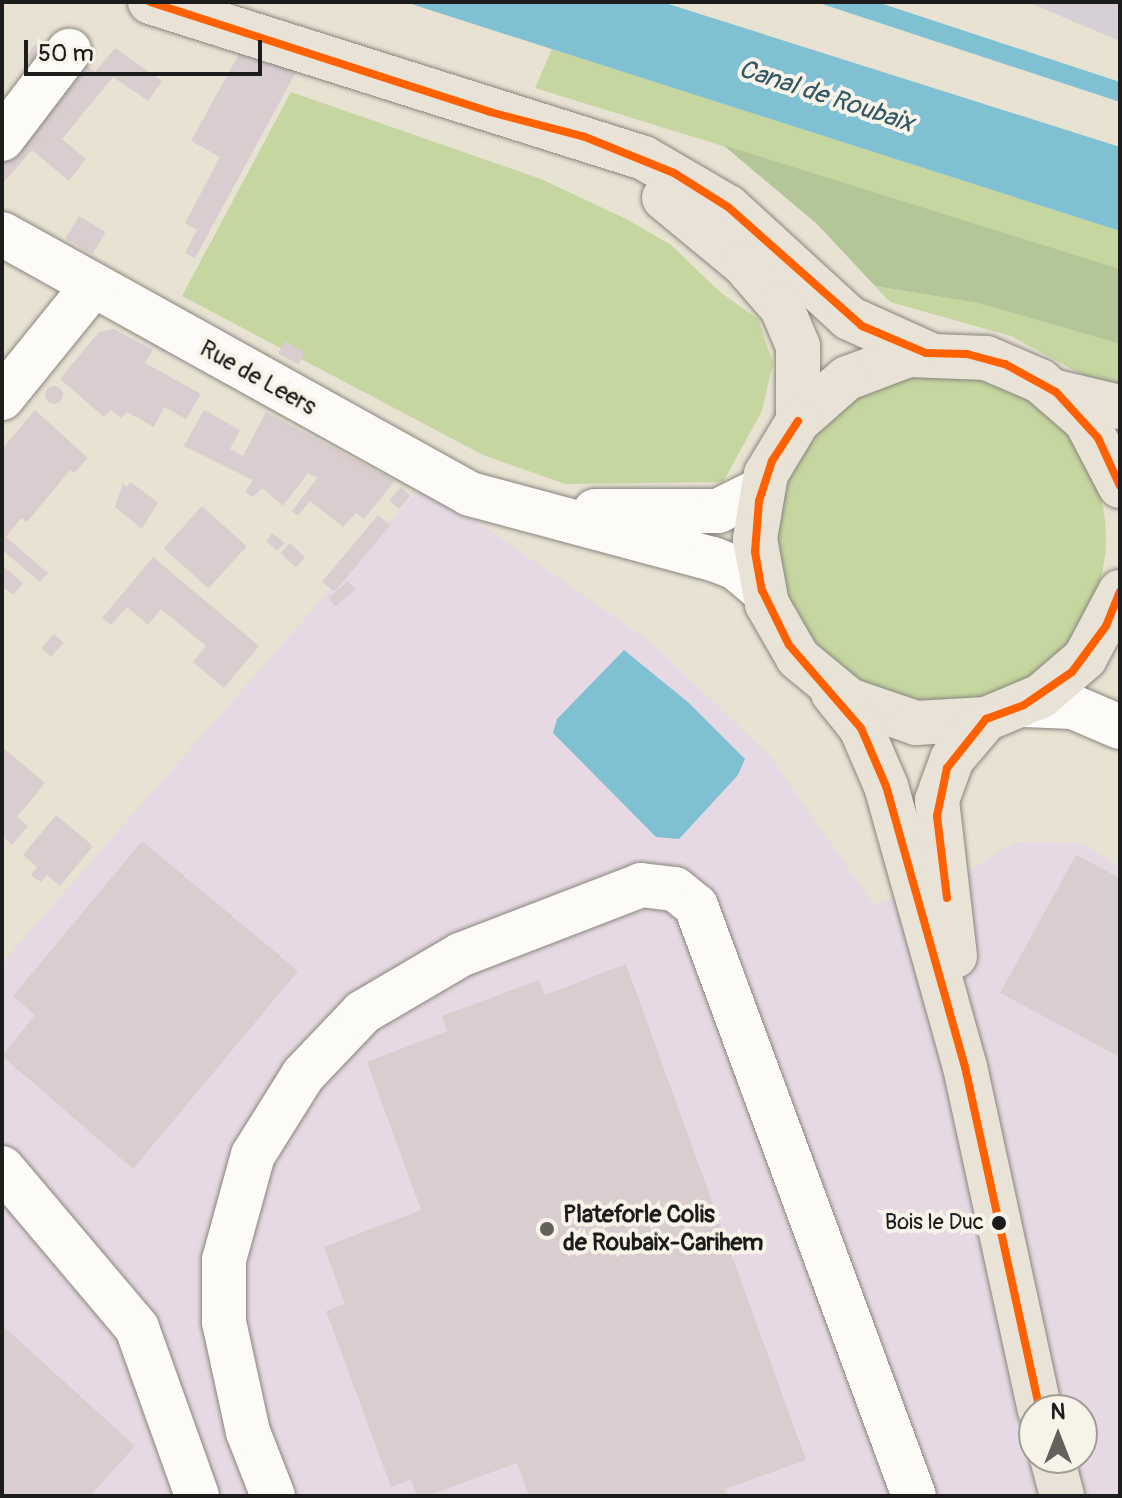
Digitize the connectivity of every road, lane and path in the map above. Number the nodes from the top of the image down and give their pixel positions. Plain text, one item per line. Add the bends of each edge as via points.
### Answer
1 (150, 2) edge
2 (69, 51) dead end
3 (490, 112) junction
4 (2, 139) edge
5 (2, 234) edge
6 (92, 287) junction
7 (926, 353) junction
8 (1056, 392) junction
9 (2, 398) edge
10 (1120, 407) edge
11 (798, 421) junction
12 (1120, 486) edge
13 (762, 489) junction
14 (521, 509) junction
15 (762, 590) junction
16 (1120, 592) edge
17 (820, 680) junction
18 (1005, 712) junction
19 (1120, 727) edge
20 (965, 1067) junction
21 (2, 1168) edge
22 (1037, 1394) edge
23 (1053, 1474) edge
24 (1056, 1474) edge
25 (197, 1496) edge
26 (273, 1496) edge
27 (914, 1496) edge
28 (1055, 1496) edge
29 (1062, 1496) edge

1 - 3 main road
2 - 4 street
3 - 7 main road via 619,148 674,173 728,207 849,318
3 - 11 main road via 576,149 667,199 744,264 782,308 795,333
5 - 6 street, Rue de Leers
6 - 9 street
6 - 14 street, Rue de Leers via 470,494
7 - 8 main road via 995,361
7 - 11 main road via 862,370 820,397
8 - 10 main road
8 - 12 main road via 1098,438
11 - 13 main road
13 - 14 street, Rue de Leers via 739,504 703,512
13 - 15 main road via 755,539
14 - 15 street, Rue de Leers via 713,559 736,568
15 - 17 main road via 780,633
16 - 18 main road via 1085,658
17 - 18 main road via 849,700 898,720 951,724
17 - 20 main road via 861,728 879,765
18 - 19 street via 1073,707
18 - 20 main road via 947,768 937,808
20 - 22 main road
21 - 25 street via 137,1328
23 - 28 main road
24 - 29 main road
26 - 27 street via 248,1432 224,1322 224,1260 253,1155 303,1075 363,1012 460,955 641,885 675,889 696,906

